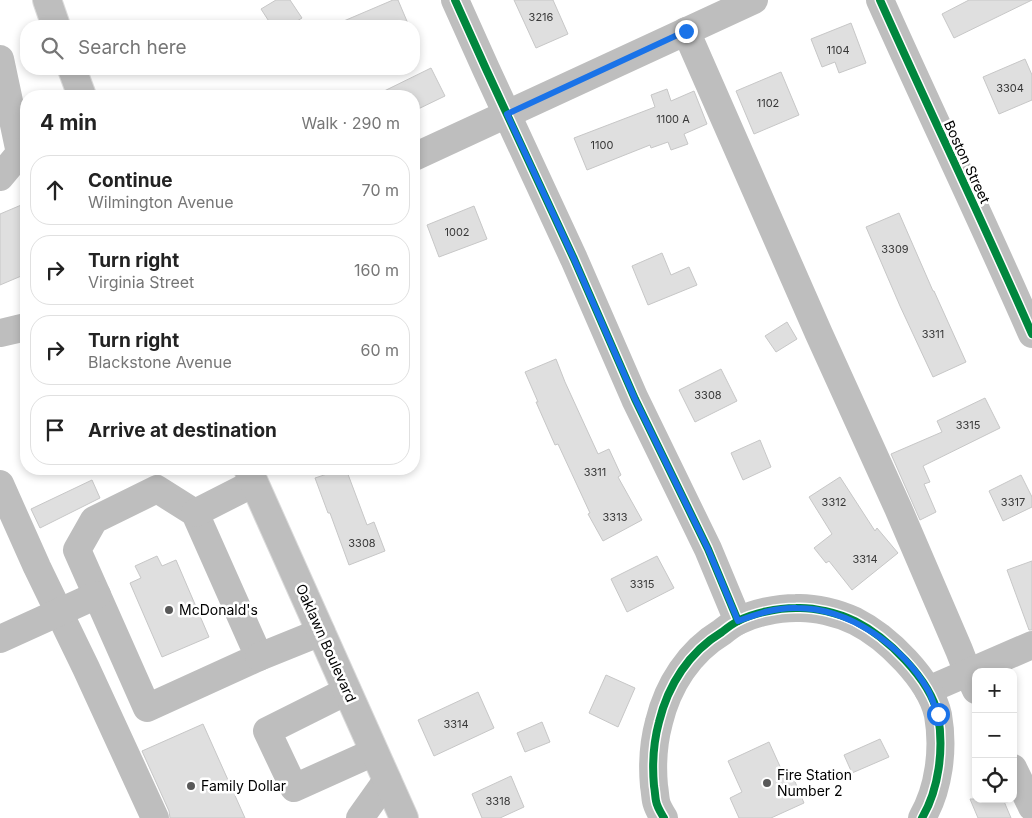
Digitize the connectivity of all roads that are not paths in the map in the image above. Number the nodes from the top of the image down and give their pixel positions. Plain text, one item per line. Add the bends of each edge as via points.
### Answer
1 (47, 0) edge
2 (455, 0) edge
3 (754, 0) edge
4 (880, 0) edge
5 (54, 20) edge
6 (686, 31) junction
7 (0, 59) edge
8 (74, 75) edge
9 (80, 90) edge
10 (507, 114) junction
11 (20, 140) edge
12 (420, 154) edge
13 (20, 155) edge
14 (0, 177) edge
15 (20, 328) edge
16 (0, 333) edge
17 (1032, 334) edge
18 (251, 476) edge
19 (0, 484) edge
20 (195, 513) junction
21 (97, 595) junction
22 (60, 613) junction
23 (738, 621) junction
24 (321, 632) junction
25 (0, 639) edge
26 (1032, 645) edge
27 (259, 657) junction
28 (995, 668) edge
29 (972, 682) edge
30 (928, 690) junction
31 (347, 691) junction
32 (374, 752) junction
33 (1017, 776) edge
34 (387, 780) junction
35 (1032, 807) edge
36 (655, 815) edge
37 (155, 818) edge
38 (360, 818) edge
39 (404, 818) edge
40 (922, 818) edge

1 - 5 main road
2 - 10 main road
3 - 6 main road
4 - 17 main road, Boston Street
6 - 10 main road
6 - 29 main road
7 - 11 main road
8 - 9 main road
10 - 12 main road
10 - 23 main road via 635,399 708,549
13 - 14 main road
15 - 16 main road
18 - 20 main road
18 - 24 main road, Oaklawn Boulevard
19 - 22 main road
20 - 21 main road via 157,489 94,520 77,550
20 - 27 main road
21 - 22 main road
21 - 27 main road via 147,708
22 - 25 main road
22 - 37 main road
23 - 30 main road via 770,610 797,608 824,611 855,621 878,635 910,664
23 - 36 main road via 708,640 688,661 662,708 654,739
24 - 27 main road
24 - 31 main road, Oaklawn Boulevard
26 - 28 main road
29 - 30 main road
30 - 40 main road via 938,714 940,745 938,775
31 - 32 main road, Oaklawn Boulevard
31 - 32 main road via 267,731 294,788
32 - 34 main road, Oaklawn Boulevard
33 - 35 main road
34 - 38 main road
34 - 39 main road, Oaklawn Boulevard

